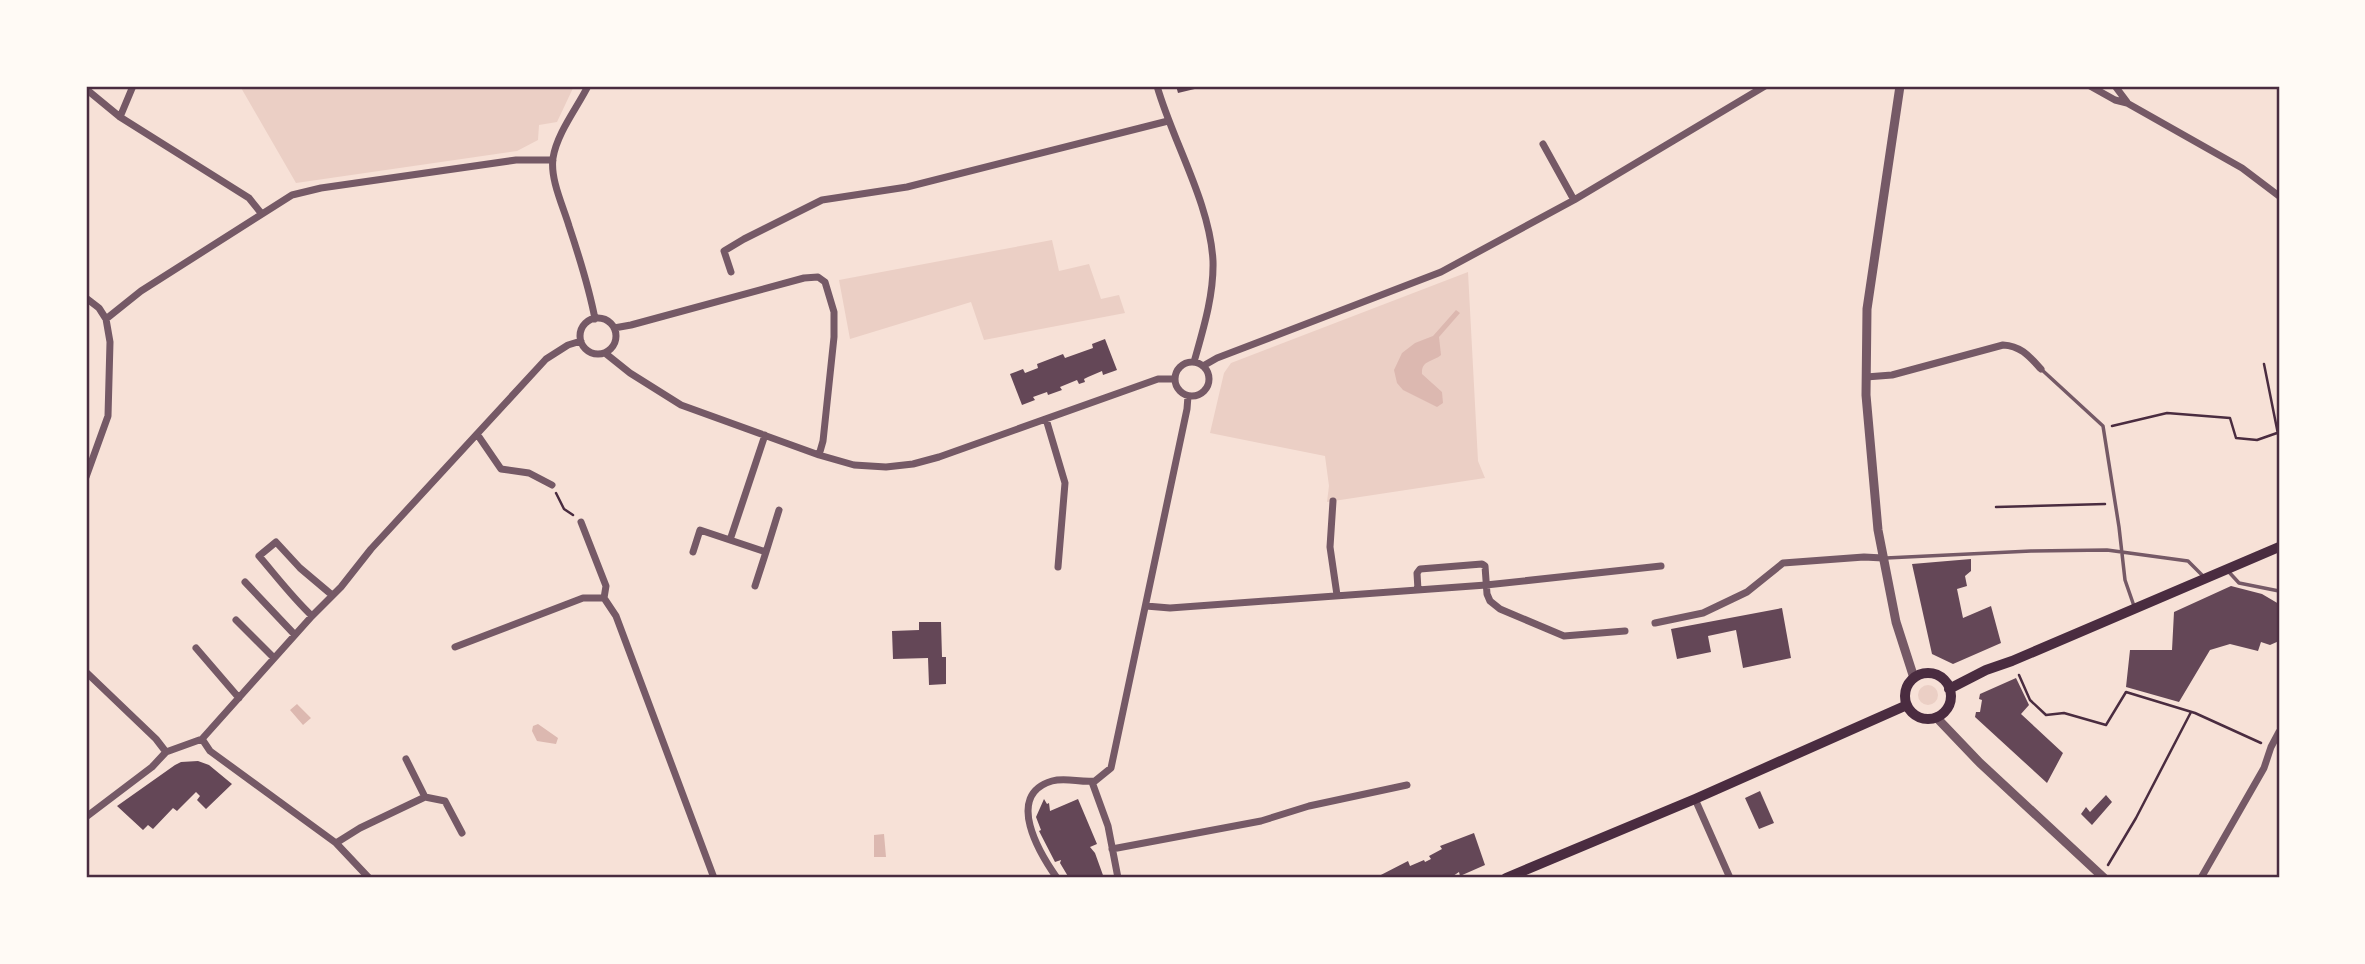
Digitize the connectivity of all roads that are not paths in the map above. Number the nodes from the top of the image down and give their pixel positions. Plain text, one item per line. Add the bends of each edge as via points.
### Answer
1 (133, 86) edge
2 (588, 86) edge
3 (1157, 86) edge
4 (1765, 86) edge
5 (2090, 86) edge
6 (2115, 86) edge
7 (86, 89) edge
8 (1900, 89) edge
9 (2127, 103) junction
10 (120, 117) junction
11 (1168, 121) junction
12 (1543, 144) dead end
13 (553, 160) junction
14 (2279, 197) edge
15 (1574, 200) junction
16 (261, 213) junction
17 (731, 272) dead end
18 (86, 298) edge
19 (106, 318) junction
20 (595, 318) junction
21 (614, 328) junction
22 (581, 341) junction
23 (605, 353) junction
24 (1194, 362) junction
25 (1203, 366) junction
26 (2041, 369) joint
27 (1866, 377) junction
28 (1175, 379) junction
29 (1188, 396) junction
30 (1046, 419) junction
31 (477, 434) junction
32 (765, 435) junction
33 (819, 455) junction
34 (86, 477) edge
35 (552, 485) road end
36 (1333, 501) dead end
37 (779, 510) dead end
38 (581, 522) road end
39 (730, 540) junction
40 (2276, 548) edge
41 (2121, 551) junction
42 (693, 552) dead end
43 (766, 552) junction
44 (1884, 558) junction
45 (1661, 566) dead end
46 (1058, 567) dead end
47 (2227, 570) junction
48 (2206, 578) junction
49 (245, 582) dead end
50 (1486, 585) junction
51 (755, 586) dead end
52 (1418, 590) junction
53 (2279, 591) edge
54 (332, 595) junction
55 (1337, 595) junction
56 (604, 598) junction
57 (1146, 606) junction
58 (2136, 609) junction
59 (312, 616) junction
60 (236, 620) dead end
61 (1655, 623) dead end
62 (1625, 631) dead end
63 (295, 635) junction
64 (455, 647) dead end
65 (196, 648) dead end
66 (274, 658) junction
67 (86, 673) edge
68 (1914, 678) junction
69 (1949, 689) junction
70 (239, 698) junction
71 (1907, 705) junction
72 (1936, 717) junction
73 (2279, 732) edge
74 (202, 738) junction
75 (166, 752) junction
76 (406, 758) dead end
77 (1092, 782) junction
78 (1407, 785) dead end
79 (425, 797) junction
80 (1695, 799) junction
81 (86, 817) edge
82 (462, 833) dead end
83 (336, 843) junction
84 (1112, 849) junction
85 (2102, 876) edge
86 (1053, 877) edge
87 (369, 878) edge
88 (714, 878) edge
89 (1118, 878) edge
90 (1506, 878) edge
91 (1730, 878) edge
92 (2201, 878) edge

1 - 10 street
2 - 13 street
3 - 11 street
4 - 15 street
5 - 9 street
6 - 9 street
7 - 10 street
8 - 27 street via 1869,289
9 - 14 street via 2242,168
10 - 16 street via 249,198
11 - 17 street via 907,187 822,200 724,251
11 - 24 street via 1201,208 1213,258 1212,288
12 - 15 street
13 - 16 street via 516,160 321,188 292,195
13 - 20 street
15 - 25 street via 1441,272
16 - 19 street
18 - 19 street
19 - 34 street via 110,342 108,416
20 - 21 street
20 - 22 street via 582,330
21 - 23 street via 614,345
21 - 33 street via 804,278 825,282 834,312 824,441
22 - 23 street via 588,351
22 - 31 street via 546,359
23 - 32 street via 681,405
24 - 25 street
24 - 28 street via 1179,368
25 - 29 street via 1208,384 1202,393
26 - 27 street via 2026,352 2003,345 1892,375
26 - 41 lane via 2104,426
27 - 44 street via 1871,464
28 - 29 street
28 - 30 street via 1158,379
29 - 57 street
30 - 33 street via 913,464 854,465
30 - 46 street via 1065,483
31 - 35 street via 501,469 530,473
31 - 54 street
32 - 33 street
32 - 39 street
36 - 55 street via 1330,547
37 - 43 street
38 - 56 street via 606,586
39 - 42 street via 700,530
39 - 43 street
40 - 47 main road
41 - 44 lane
41 - 48 lane via 2188,561
41 - 58 lane
43 - 51 street
44 - 61 street via 1783,563 1747,592 1714,608
44 - 68 street via 1896,622
45 - 50 street
47 - 48 main road
47 - 53 lane via 2239,583
48 - 58 main road
49 - 63 street
50 - 52 street
50 - 52 street via 1482,564 1420,569
50 - 62 street via 1490,601 1500,608 1564,636
52 - 55 street
54 - 59 street
54 - 59 street via 276,542 259,556 287,593
55 - 57 street
56 - 64 street via 583,598
56 - 88 street via 616,616
57 - 77 street via 1113,762 1103,777
58 - 69 main road
59 - 63 street
60 - 66 street
63 - 66 street
65 - 70 street
66 - 70 street
67 - 75 street
68 - 69 main road via 1934,674
68 - 71 main road via 1907,688
69 - 72 main road via 1948,705
70 - 74 street
71 - 72 main road via 1919,717
71 - 80 main road
72 - 85 street via 1980,764
73 - 92 street via 2264,768
74 - 75 street
74 - 83 street via 210,751
75 - 81 street
76 - 79 street
77 - 84 street
77 - 86 street via 1054,780 1032,796 1028,808 1031,832
78 - 84 street via 1254,822
79 - 82 street via 445,801
79 - 83 street
80 - 90 main road
80 - 91 street
83 - 87 street
84 - 89 street

